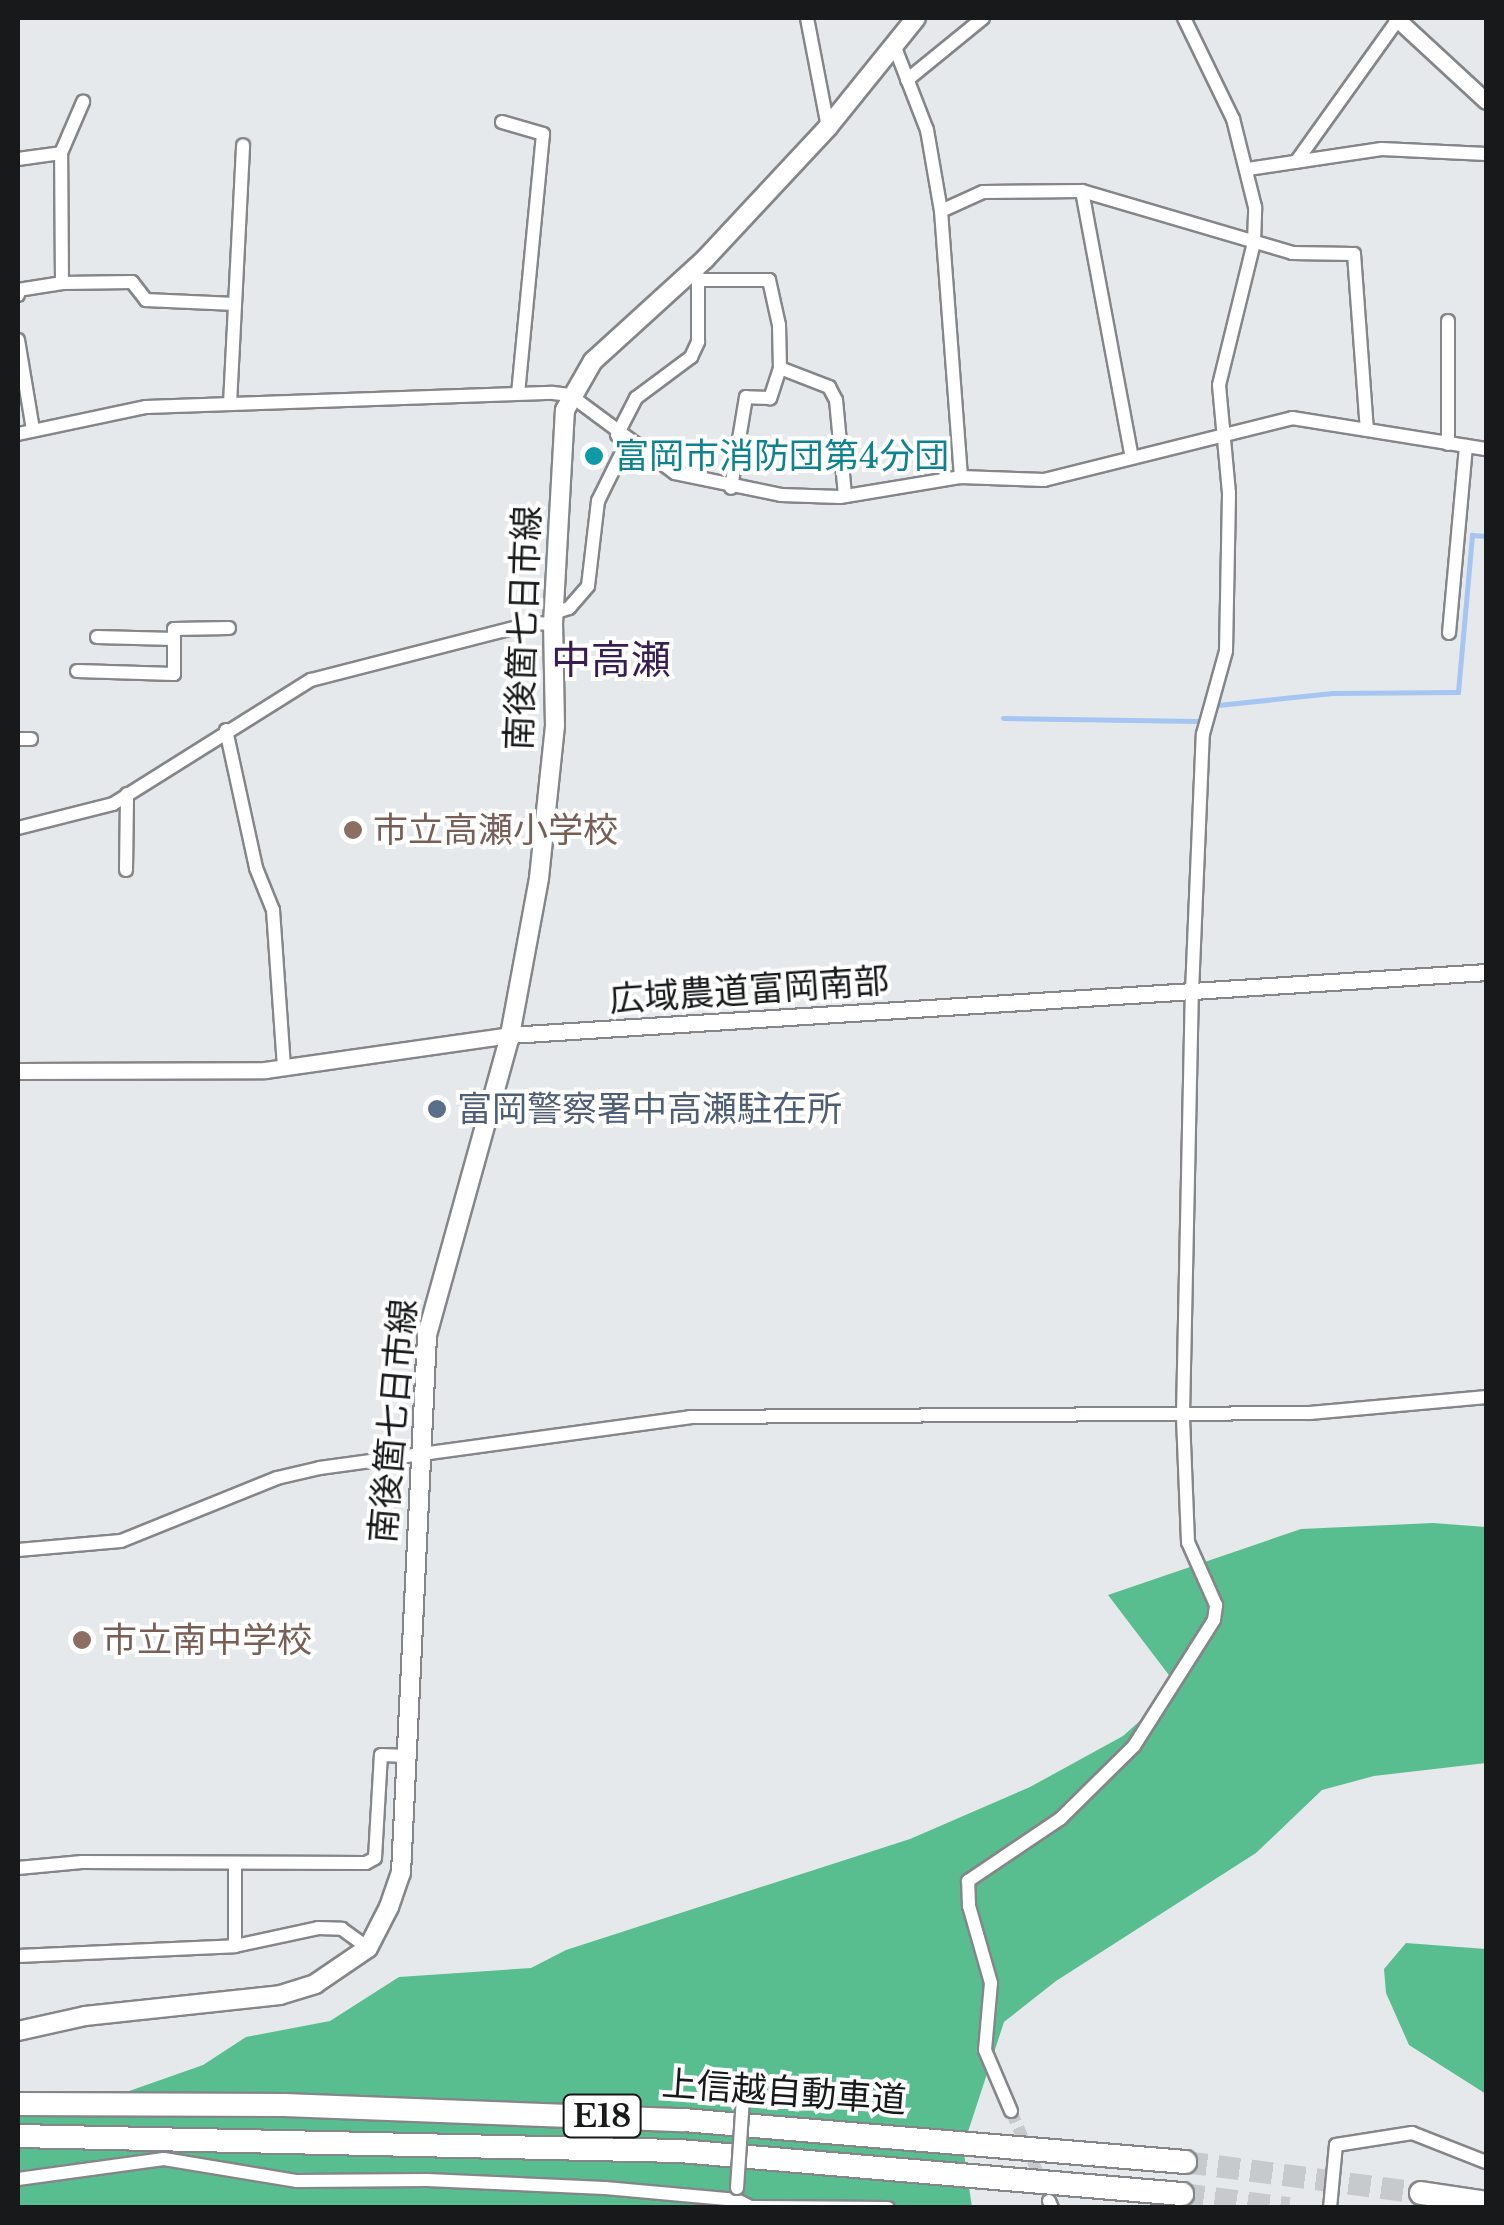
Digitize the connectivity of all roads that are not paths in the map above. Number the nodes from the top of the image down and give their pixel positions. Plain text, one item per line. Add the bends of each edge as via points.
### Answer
1 (807, 18) edge
2 (916, 18) edge
3 (983, 18) edge
4 (1184, 18) edge
5 (1398, 18) edge
6 (894, 46) junction
7 (907, 80) junction
8 (1486, 101) edge
9 (83, 102) dead end
10 (502, 122) dead end
11 (828, 127) junction
12 (243, 146) dead end
13 (60, 153) junction
14 (1486, 154) edge
15 (18, 160) edge
16 (1296, 162) junction
17 (1248, 170) junction
18 (1082, 192) junction
19 (940, 210) junction
20 (1254, 244) junction
21 (698, 273) junction
22 (62, 283) junction
23 (18, 295) edge
24 (235, 304) junction
25 (1448, 321) dead end
26 (18, 340) edge
27 (780, 368) junction
28 (518, 393) junction
29 (570, 395) junction
30 (230, 404) junction
31 (1367, 429) junction
32 (33, 430) junction
33 (18, 434) edge
34 (1220, 434) junction
35 (622, 438) junction
36 (1448, 444) junction
37 (1466, 446) junction
38 (1486, 449) edge
39 (1132, 457) junction
40 (961, 477) junction
41 (731, 488) junction
42 (846, 496) junction
43 (553, 618) junction
44 (230, 628) dead end
45 (1449, 634) dead end
46 (97, 637) dead end
47 (174, 639) junction
48 (77, 671) dead end
49 (226, 730) junction
50 (127, 794) junction
51 (18, 828) edge
52 (126, 870) dead end
53 (1486, 972) edge
54 (1192, 992) junction
55 (510, 1035) junction
56 (284, 1068) junction
57 (18, 1071) edge
58 (1486, 1397) edge
59 (1183, 1415) junction
60 (416, 1459) junction
61 (18, 1550) edge
62 (408, 1756) junction
63 (235, 1863) junction
64 (18, 1868) edge
65 (234, 1946) junction
66 (368, 1948) junction
67 (18, 1956) edge
68 (18, 2031) edge
69 (744, 2098) dead end
70 (18, 2104) edge
71 (1011, 2111) tunnel mouth
72 (18, 2136) edge
73 (1185, 2162) tunnel mouth
74 (1486, 2162) edge
75 (18, 2179) edge
76 (1422, 2193) tunnel mouth
77 (737, 2194) junction
78 (1182, 2194) tunnel mouth
79 (1486, 2203) edge
80 (888, 2208) edge
81 (1330, 2208) edge

1 - 11 street
2 - 6 main road, 南後箇七日市線
3 - 7 street
4 - 17 street via 1234,119
5 - 8 street
5 - 16 street
6 - 7 street
6 - 11 main road, 南後箇七日市線
7 - 19 street via 927,130
9 - 13 street
10 - 28 street via 543,134
11 - 21 main road, 南後箇七日市線
12 - 24 street
13 - 15 street
13 - 22 street
14 - 16 street via 1382,148
16 - 17 street
17 - 20 street
18 - 19 street via 983,192
18 - 20 street
18 - 39 street
19 - 40 street
20 - 31 street via 1292,253 1354,254
20 - 34 street via 1220,385
21 - 27 street via 769,280
21 - 29 main road, 南後箇七日市線 via 614,338
21 - 35 street via 692,357 636,398
22 - 23 street
22 - 24 street via 132,282 146,300
24 - 30 street
25 - 36 street
26 - 32 street
27 - 41 street via 770,398 746,397
27 - 42 street via 829,388 836,400
28 - 29 street
28 - 30 street
29 - 35 street
29 - 43 main road, 南後箇七日市線 via 562,430
30 - 32 street via 146,408
31 - 34 street via 1292,418
31 - 36 street
32 - 33 street
34 - 39 street
34 - 54 street via 1229,493 1226,650 1203,734
35 - 41 street via 675,473
35 - 43 street via 598,501 588,586
36 - 37 street
37 - 38 street
37 - 45 street
39 - 40 street via 1044,480
40 - 42 street
41 - 42 street
43 - 49 street via 311,680
43 - 55 main road, 南後箇七日市線 via 555,726 546,822
44 - 47 street via 174,628
46 - 47 street
47 - 48 street via 174,674
49 - 50 street
49 - 56 street via 256,868 273,910
50 - 51 street
50 - 52 street
53 - 54 street, 広域農道富岡南部
54 - 55 street, 広域農道富岡南部
54 - 59 street
55 - 56 street, 広域農道富岡南部
55 - 60 main road, 南後箇七日市線 via 438,1280
56 - 57 street, 広域農道富岡南部
58 - 59 street via 1391,1410
59 - 60 street via 690,1417
59 - 71 street via 1188,1542 1216,1605 1214,1620 1114,1768 1060,1819 968,1881 991,1983 985,2050
60 - 61 street via 277,1478 121,1541
60 - 62 main road, 南後箇七日市線
62 - 63 street via 381,1755 375,1858
62 - 66 main road, 南後箇七日市線 via 401,1873
63 - 64 street
63 - 65 street
65 - 66 street via 318,1928 342,1929
65 - 67 street
66 - 68 main road via 341,1971 280,1995 85,2016
69 - 77 street, bridge
70 - 73 highway, 上信越自動車道 / E18 via 284,2105 682,2120
72 - 78 highway, 上信越自動車道 / E18 via 660,2150
74 - 81 street via 1412,2133 1336,2146
75 - 77 street via 164,2159 297,2181
76 - 79 highway
77 - 80 street via 750,2208

